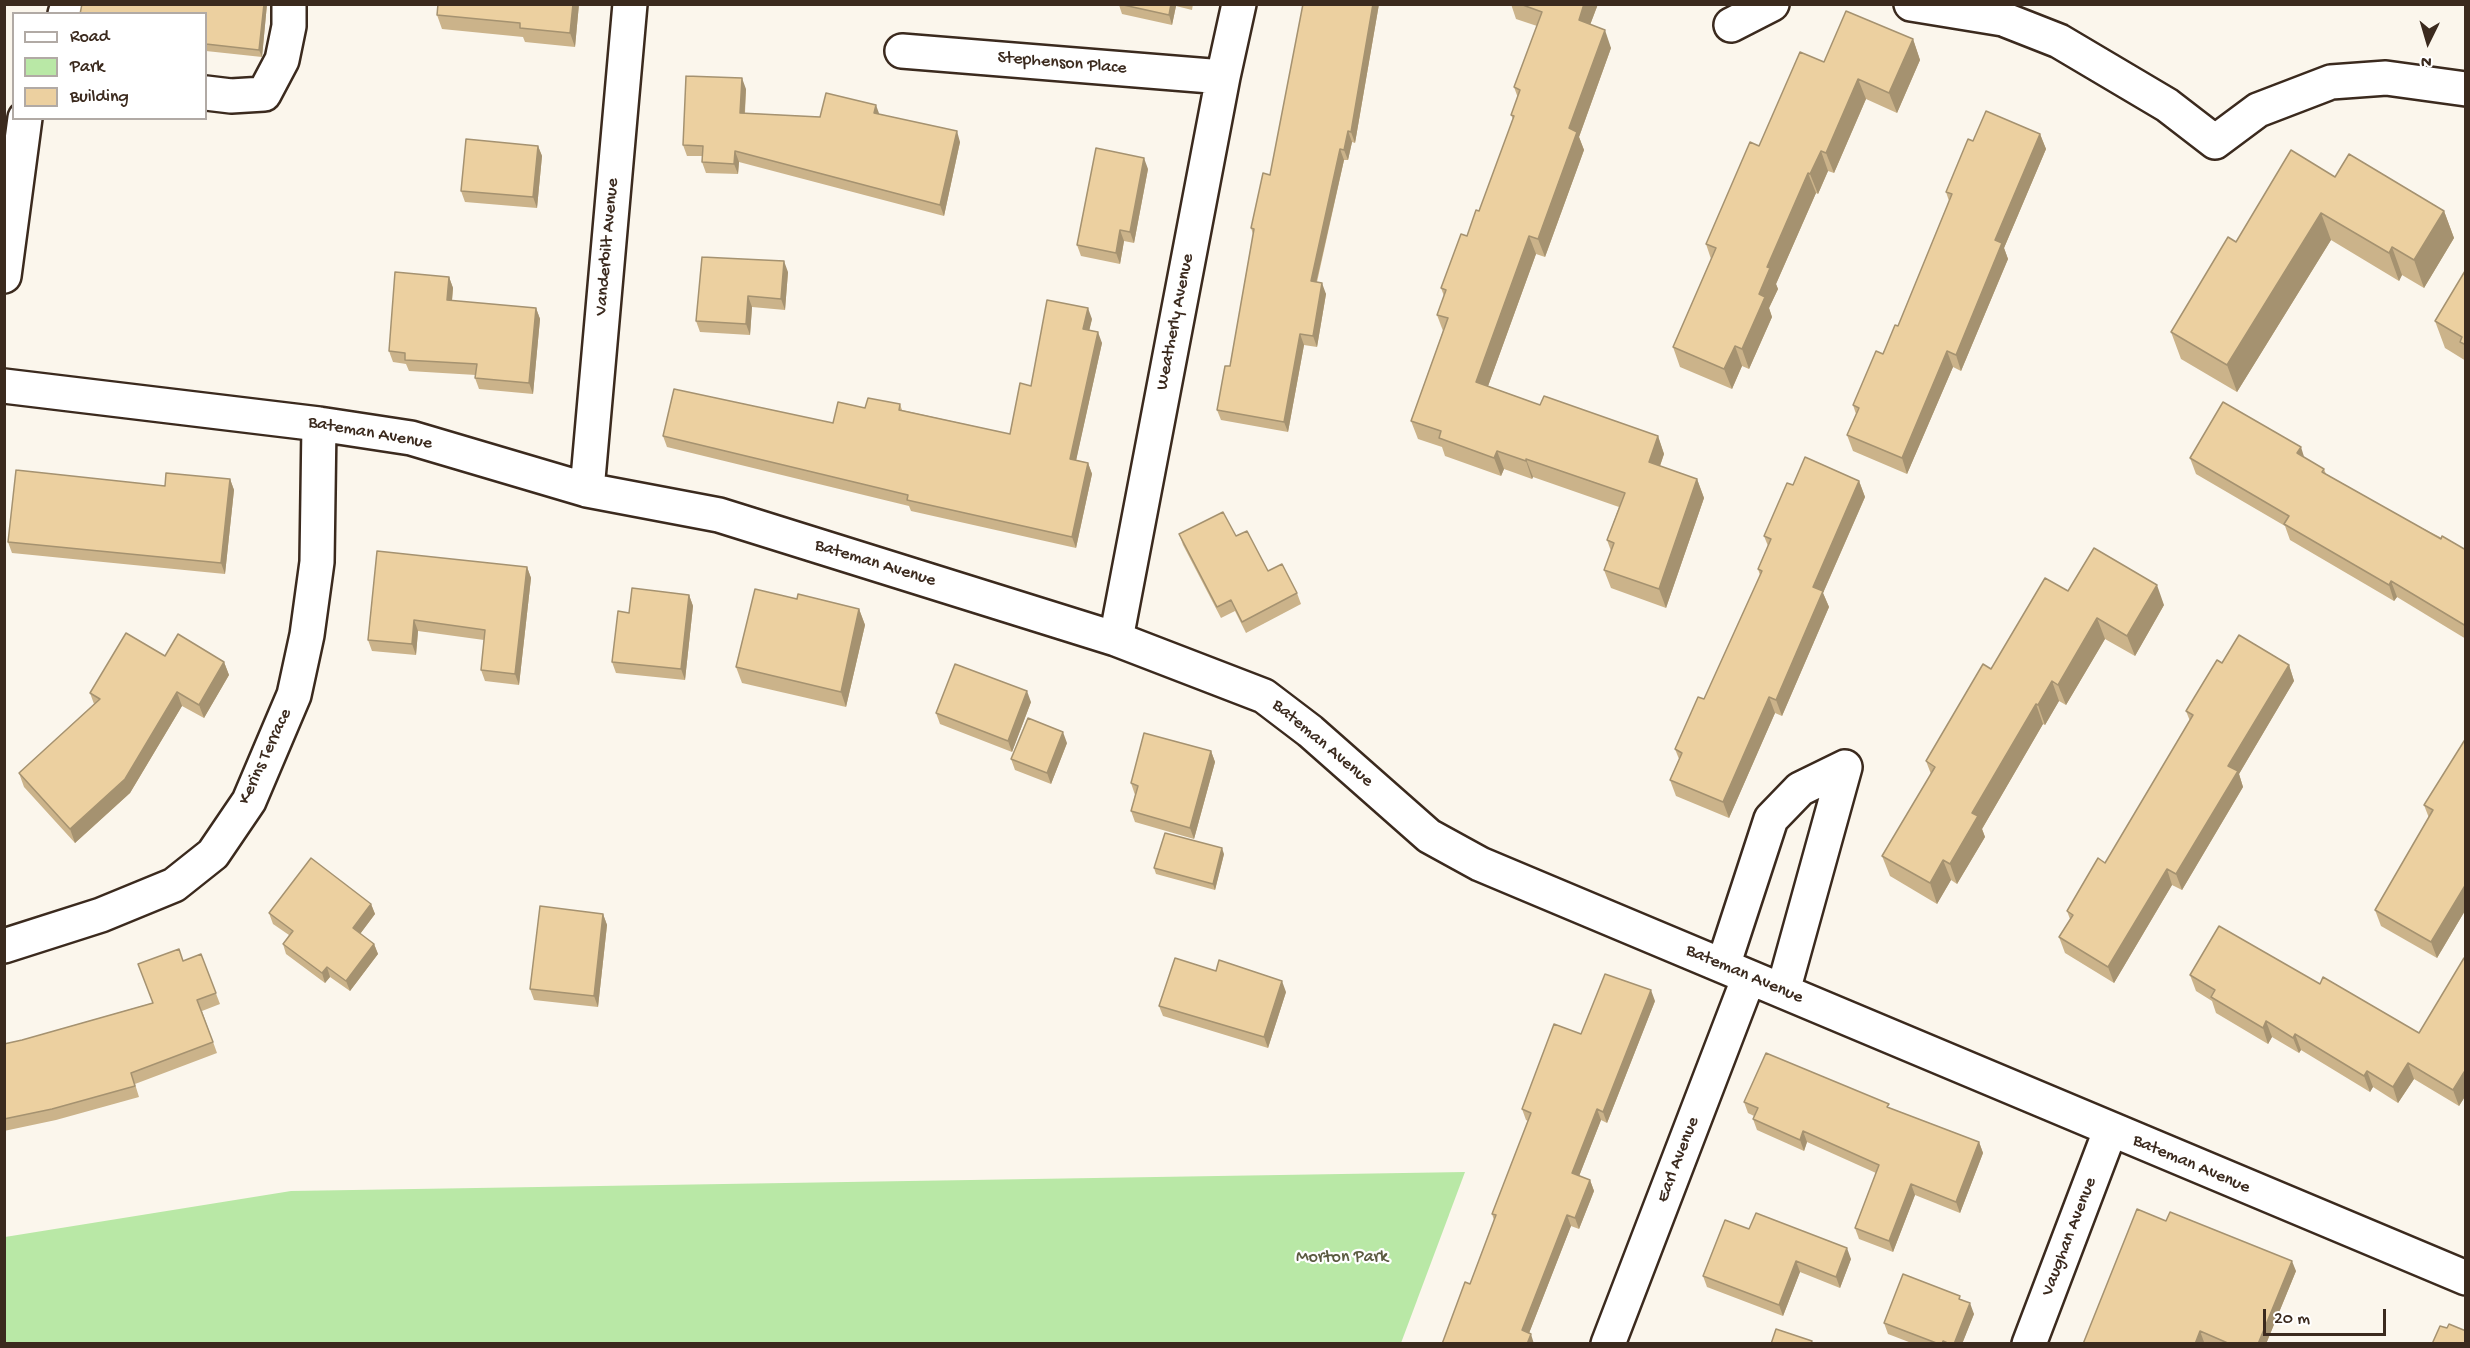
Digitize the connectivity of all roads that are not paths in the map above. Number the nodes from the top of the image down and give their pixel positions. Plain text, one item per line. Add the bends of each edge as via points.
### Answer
1 (289, 4) edge
2 (630, 4) edge
3 (1239, 4) edge
4 (1772, 4) edge
5 (1911, 4) edge
6 (1731, 25) dead end
7 (902, 51) dead end
8 (1223, 77) junction
9 (2466, 89) edge
10 (207, 93) edge
11 (25, 120) edge
12 (4, 276) edge
13 (4, 386) edge
14 (319, 424) junction
15 (587, 490) junction
16 (1116, 639) junction
17 (4, 945) edge
18 (1736, 972) junction
19 (1783, 991) junction
20 (2110, 1131) junction
21 (2466, 1278) edge
22 (1608, 1344) edge
23 (2029, 1344) edge

1 - 10 street via 282,60 264,94
2 - 15 street, Vanderbilt Avenue
3 - 8 street, Weatherly Avenue
4 - 6 street
5 - 9 street via 2003,20 2059,41 2167,105 2215,142 2258,110 2331,82 2386,78
7 - 8 street, Stephenson Place
8 - 16 street, Weatherly Avenue
11 - 12 street
13 - 14 street, Bateman Avenue
14 - 15 street, Bateman Avenue via 411,438
14 - 17 street, Kerins Terrace via 317,562 307,635 294,695 249,801 213,854 174,885 101,915
15 - 16 street, Bateman Avenue via 719,515
16 - 18 street, Bateman Avenue via 1264,696 1310,731 1429,836 1480,864
18 - 19 street, Bateman Avenue
18 - 19 street, Earl Avenue via 1771,819 1800,789 1845,767
18 - 22 street, Earl Avenue
19 - 20 street, Bateman Avenue
20 - 21 street, Bateman Avenue
20 - 23 street, Vaughan Avenue

